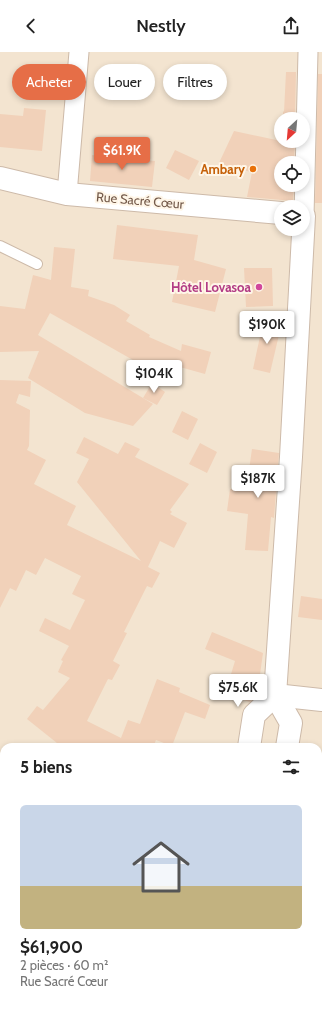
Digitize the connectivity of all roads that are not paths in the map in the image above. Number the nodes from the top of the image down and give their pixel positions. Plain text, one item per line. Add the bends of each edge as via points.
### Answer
1 (79, 52) edge
2 (308, 52) edge
3 (0, 178) edge
4 (66, 194) junction
5 (310, 200) edge
6 (274, 212) edge
7 (308, 236) edge
8 (0, 246) edge
9 (37, 264) dead end
10 (276, 695) junction
11 (322, 700) edge
12 (250, 743) edge
13 (288, 743) edge

1 - 4 street
2 - 5 street
3 - 4 street, Rue Sacré Cœur
4 - 6 street, Rue Sacré Cœur
7 - 10 street
8 - 9 lane
10 - 11 street
10 - 12 street via 254,715
10 - 13 street via 291,723

